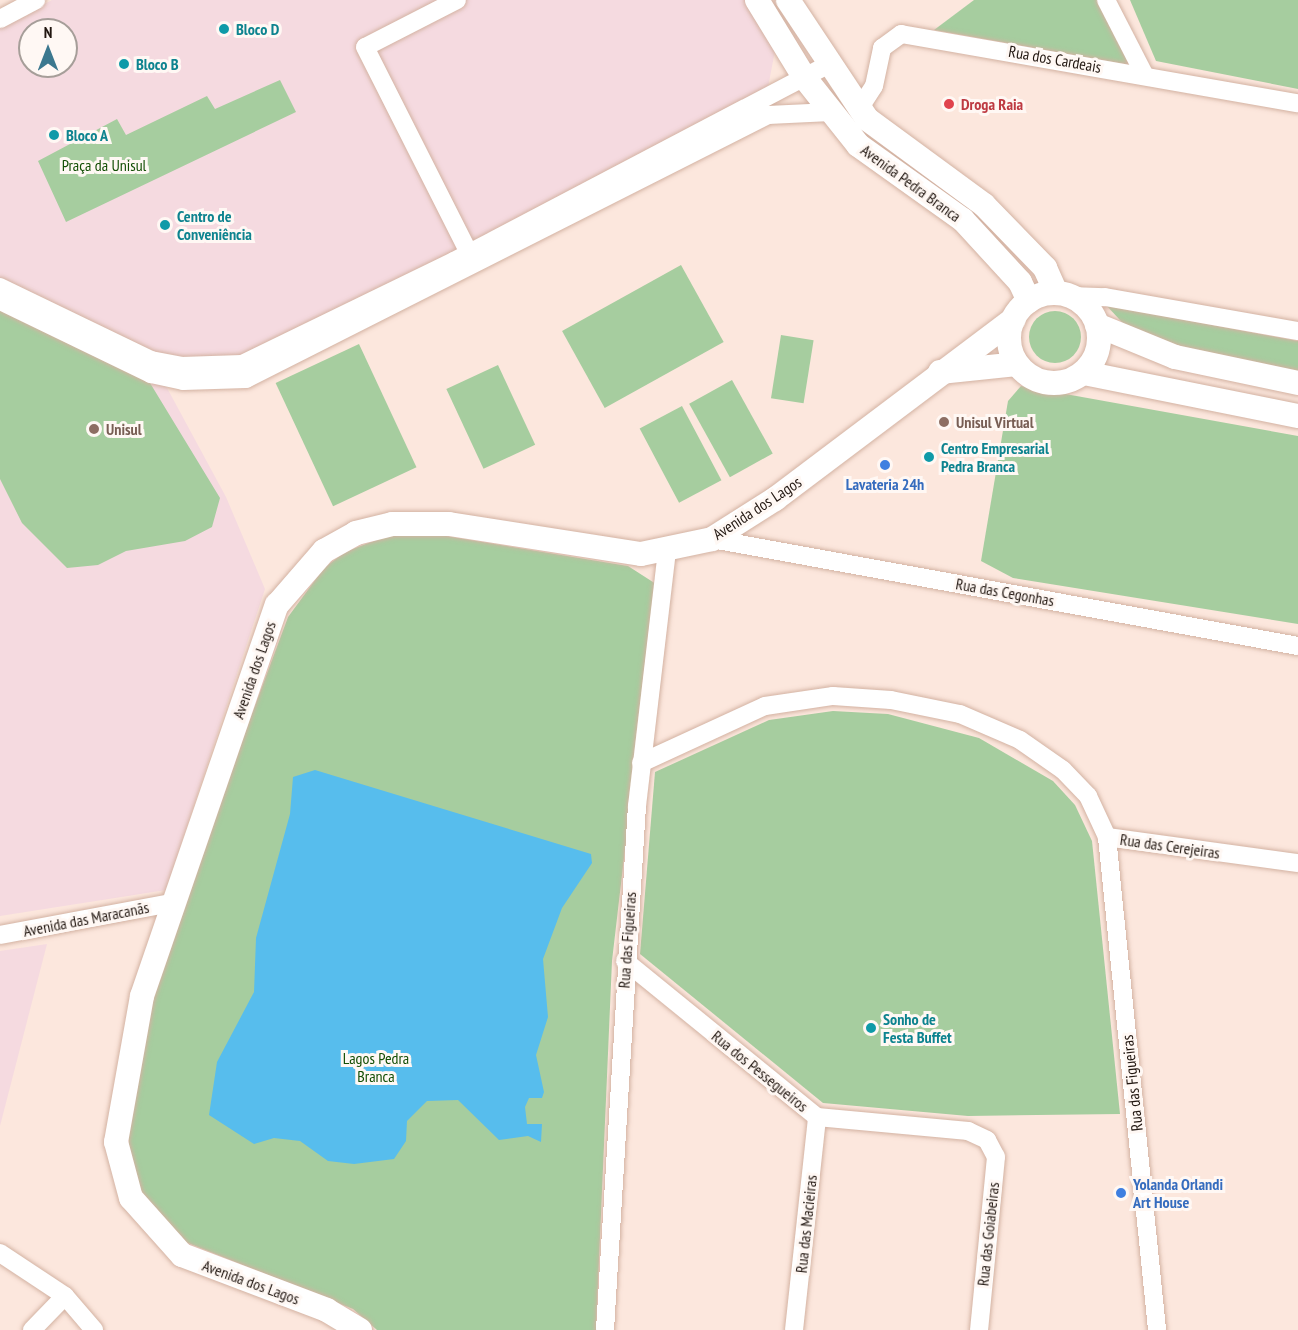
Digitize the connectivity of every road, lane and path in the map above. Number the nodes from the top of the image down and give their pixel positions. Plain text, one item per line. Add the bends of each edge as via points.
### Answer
1 (36, 0) edge
2 (457, 0) edge
3 (757, 0) edge
4 (788, 0) edge
5 (1106, 0) edge
6 (0, 19) edge
7 (830, 64) junction
8 (1145, 76) junction
9 (804, 77) junction
10 (1298, 103) edge
11 (859, 109) junction
12 (831, 112) junction
13 (469, 254) junction
14 (0, 287) edge
15 (1063, 295) junction
16 (0, 302) edge
17 (1022, 310) junction
18 (1097, 325) junction
19 (1298, 331) edge
20 (1017, 364) junction
21 (940, 372) junction
22 (1084, 373) junction
23 (1298, 384) edge
24 (1298, 416) edge
25 (712, 538) junction
26 (667, 551) junction
27 (1298, 646) edge
28 (641, 762) junction
29 (1107, 837) junction
30 (1298, 863) edge
31 (171, 903) junction
32 (0, 935) edge
33 (625, 961) junction
34 (817, 1117) junction
35 (987, 1140) joint
36 (0, 1253) edge
37 (65, 1296) junction
38 (32, 1330) edge
39 (94, 1330) edge
40 (360, 1330) edge
41 (605, 1330) edge
42 (794, 1330) edge
43 (979, 1330) edge
44 (1157, 1330) edge

1 - 6 street
2 - 13 street via 365,47
3 - 9 main road, Avenida Pedra Branca
4 - 7 main road, Avenida Pedra Branca
5 - 8 street
7 - 9 street
7 - 11 main road, Avenida Pedra Branca
8 - 10 street, Rua dos Cardeais
8 - 11 street, Rua dos Cardeais via 901,34 882,48 874,86
9 - 12 main road, Avenida Pedra Branca
9 - 13 street
11 - 15 main road, Avenida Pedra Branca via 882,133 984,205 1045,268
12 - 16 street via 768,115 246,379 183,381 151,374
12 - 17 main road, Avenida Pedra Branca via 874,159 963,220 1020,282
13 - 14 street via 242,364 181,366 151,360
15 - 17 main road
15 - 18 main road
15 - 19 street via 1105,297
17 - 20 main road via 1009,342
17 - 21 main road, Avenida dos Lagos
18 - 22 main road via 1098,351
18 - 23 main road via 1175,357
20 - 21 main road
20 - 22 main road via 1048,383
21 - 25 main road, Avenida dos Lagos via 775,499
22 - 24 main road
25 - 26 main road, Avenida dos Lagos
25 - 27 street, Rua das Cegonhas
26 - 28 street, Rua das Figueiras
26 - 31 main road, Avenida dos Lagos via 615,552 421,522 356,533 324,551 277,605
28 - 29 street, Rua das Cerejeiras via 765,706 833,696 891,700 960,714 1020,740 1062,770 1092,801
28 - 33 street, Rua das Figueiras
29 - 30 street, Rua das Cerejeiras
29 - 44 street, Rua das Figueiras
31 - 32 street, Avenida das Maracanãs via 53,929
31 - 40 main road, Avenida dos Lagos via 142,996 120,1105 120,1169 131,1198 182,1255 327,1310
33 - 34 street, Rua dos Pessegueiros
33 - 41 street, Rua das Figueiras
34 - 35 street, Rua dos Pessegueiros via 968,1131
34 - 42 street, Rua das Macieiras
35 - 43 street, Rua das Goiabeiras via 996,1157
36 - 37 street
37 - 38 street
37 - 39 street

